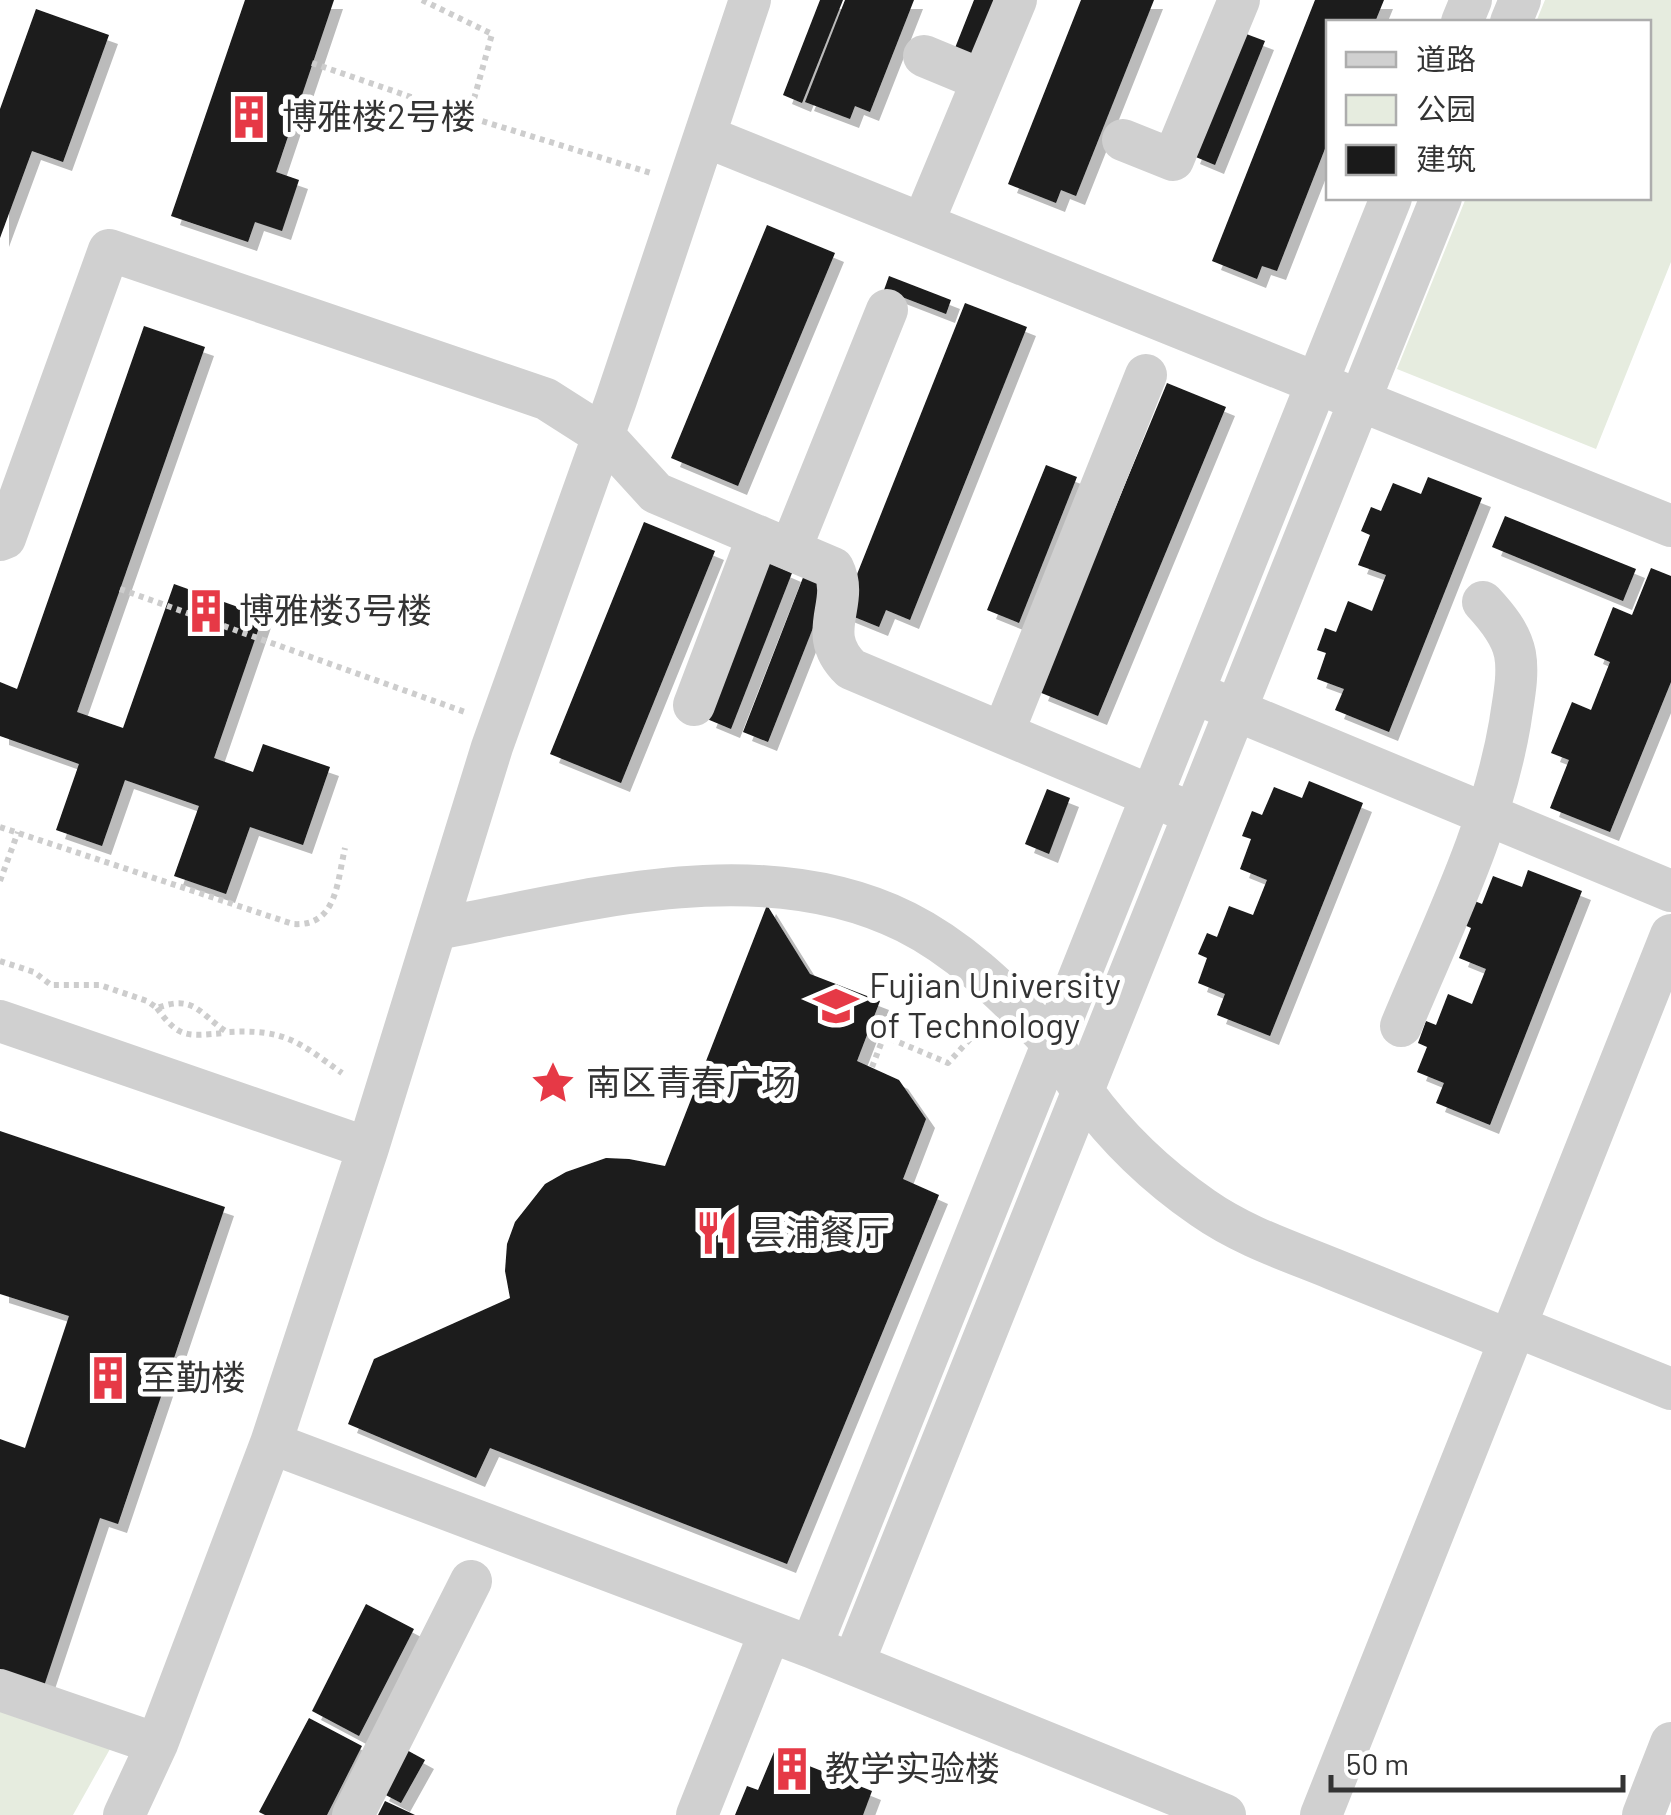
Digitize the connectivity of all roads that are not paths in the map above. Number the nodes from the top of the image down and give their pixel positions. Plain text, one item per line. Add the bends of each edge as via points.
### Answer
1 (750, 0) edge
2 (1016, 0) edge
3 (1239, 0) edge
4 (924, 56) dead end
5 (982, 80) junction
6 (707, 137) junction
7 (1123, 140) dead end
8 (1390, 200) edge
9 (1441, 200) edge
10 (923, 222) junction
11 (887, 310) dead end
12 (1146, 375) dead end
13 (1316, 382) junction
14 (1361, 400) junction
15 (604, 436) junction
16 (1671, 526) edge
17 (2, 539) edge
18 (775, 542) junction
19 (1484, 602) dead end
20 (1195, 693) junction
21 (694, 704) dead end
22 (1236, 710) junction
23 (1003, 733) junction
24 (1151, 796) junction
25 (1194, 814) junction
26 (1488, 816) junction
27 (1671, 890) edge
28 (437, 929) junction
29 (1671, 934) edge
30 (0, 1022) edge
31 (1402, 1026) dead end
32 (1052, 1042) junction
33 (1083, 1091) junction
34 (368, 1148) junction
35 (1512, 1333) junction
36 (1671, 1389) edge
37 (271, 1443) junction
38 (470, 1581) dead end
39 (770, 1632) junction
40 (812, 1647) junction
41 (853, 1664) junction
42 (0, 1690) edge
43 (1671, 1743) edge
44 (157, 1744) junction
45 (124, 1815) edge
46 (352, 1815) edge
47 (697, 1815) edge
48 (1225, 1815) edge
49 (1321, 1815) edge
50 (1643, 1815) edge

1 - 6 street
2 - 5 street
3 - 7 street via 1172,160
4 - 5 street
5 - 10 street
6 - 10 street
6 - 15 street
8 - 13 street
9 - 14 street
10 - 13 street
11 - 18 street
12 - 23 street
13 - 14 street
13 - 20 street
14 - 16 street
14 - 22 street
15 - 17 street via 546,399 109,250
15 - 18 street via 656,493
15 - 28 street via 499,724
18 - 21 street
18 - 23 street via 833,568 838,584 832,637 851,669
19 - 26 street via 1508,634 1516,683
20 - 22 street
20 - 24 street
22 - 25 street
22 - 26 street
23 - 24 street
24 - 25 street
24 - 32 street
25 - 33 street
26 - 27 street
26 - 31 street
28 - 32 street via 646,892 750,886 799,891 905,921 948,948
28 - 34 street
29 - 35 street
30 - 34 street
32 - 33 street
32 - 40 street
33 - 35 street via 1169,1182 1234,1228
33 - 41 street
34 - 37 street
35 - 36 street
35 - 49 street
37 - 39 street
37 - 44 street
38 - 46 street
39 - 40 street
39 - 47 street
40 - 41 street
41 - 48 street
42 - 44 street
43 - 50 street
44 - 45 street

